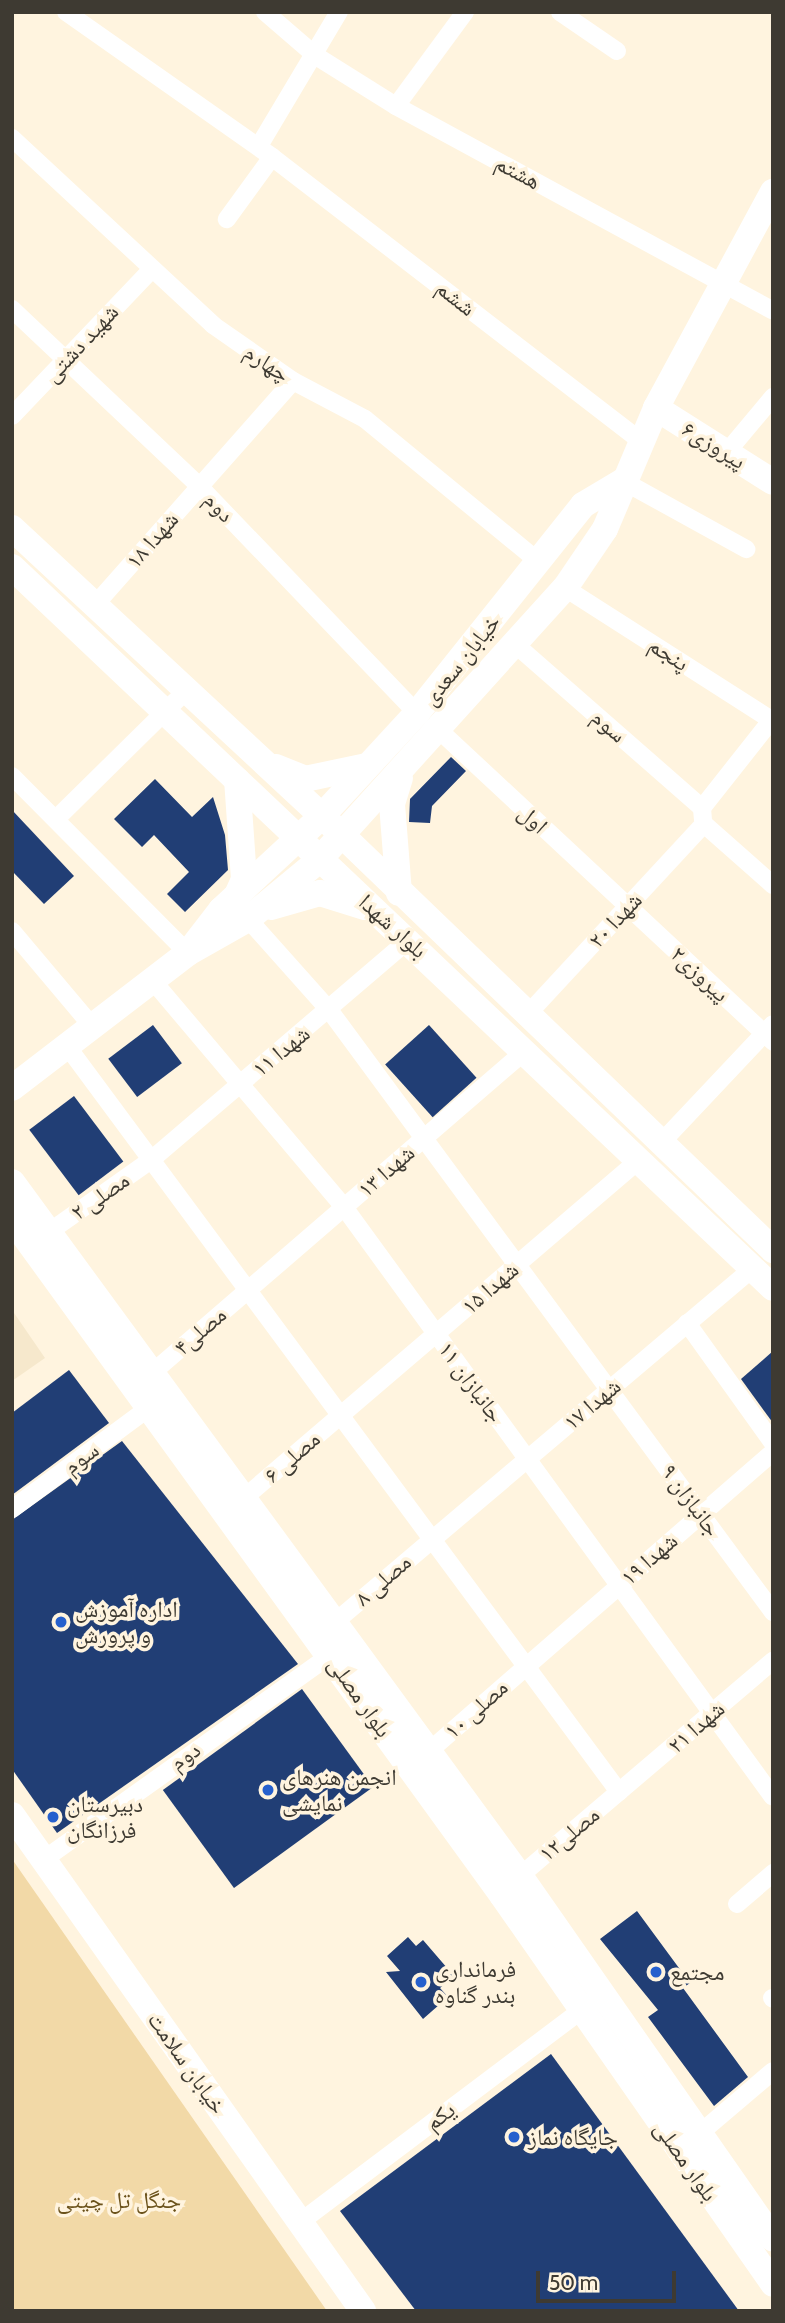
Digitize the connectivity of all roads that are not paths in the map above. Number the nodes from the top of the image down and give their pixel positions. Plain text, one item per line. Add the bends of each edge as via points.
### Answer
1 (66, 12) edge
2 (265, 12) edge
3 (339, 12) edge
4 (465, 12) edge
5 (560, 12) edge
6 (617, 51) dead end
7 (316, 56) junction
8 (396, 106) junction
9 (12, 138) edge
10 (266, 151) junction
11 (773, 192) edge
12 (227, 219) dead end
13 (151, 270) junction
14 (722, 282) junction
15 (12, 309) edge
16 (773, 311) edge
17 (65, 360) junction
18 (293, 381) junction
19 (773, 397) edge
20 (656, 408) junction
21 (12, 416) edge
22 (640, 440) junction
23 (727, 452) junction
24 (623, 481) junction
25 (773, 482) edge
26 (199, 486) junction
27 (12, 528) edge
28 (746, 549) dead end
29 (540, 563) junction
30 (12, 567) edge
31 (565, 588) junction
32 (94, 606) junction
33 (516, 645) junction
34 (187, 690) junction
35 (166, 712) junction
36 (417, 713) junction
37 (772, 720) edge
38 (439, 731) junction
39 (263, 761) junction
40 (367, 765) junction
41 (402, 772) junction
42 (12, 776) edge
43 (237, 780) junction
44 (703, 816) junction
45 (321, 817) junction
46 (56, 819) junction
47 (344, 836) junction
48 (297, 840) junction
49 (318, 861) junction
50 (773, 885) edge
51 (399, 893) junction
52 (237, 895) junction
53 (627, 907) junction
54 (376, 910) junction
55 (248, 919) junction
56 (12, 931) edge
57 (410, 939) junction
58 (188, 953) junction
59 (153, 981) junction
60 (330, 1012) junction
61 (526, 1016) junction
62 (92, 1026) junction
63 (770, 1033) edge
64 (67, 1046) junction
65 (526, 1051) junction
66 (237, 1087) junction
67 (12, 1088) edge
68 (424, 1138) junction
69 (649, 1152) junction
70 (151, 1160) junction
71 (12, 1182) edge
72 (344, 1207) junction
73 (12, 1219) edge
74 (49, 1232) junction
75 (773, 1250) edge
76 (517, 1265) junction
77 (752, 1269) junction
78 (773, 1288) edge
79 (247, 1290) junction
80 (687, 1324) junction
81 (436, 1334) junction
82 (152, 1373) junction
83 (610, 1389) junction
84 (150, 1408) junction
85 (340, 1415) junction
86 (773, 1443) edge
87 (773, 1452) edge
88 (527, 1459) junction
89 (244, 1498) junction
90 (12, 1509) edge
91 (702, 1514) junction
92 (431, 1539) junction
93 (619, 1586) junction
94 (300, 1595) junction
95 (773, 1612) edge
96 (335, 1622) junction
97 (330, 1655) junction
98 (773, 1661) edge
99 (525, 1665) junction
100 (712, 1713) junction
101 (428, 1752) junction
102 (619, 1793) junction
103 (773, 1797) edge
104 (12, 1815) edge
105 (43, 1860) junction
106 (773, 1873) edge
107 (520, 1877) junction
108 (737, 1904) dead end
109 (591, 2003) junction
110 (773, 2071) edge
111 (699, 2134) junction
112 (299, 2222) junction
113 (773, 2239) edge
114 (773, 2284) edge
115 (363, 2311) edge

1 - 10 street, ششم
2 - 7 street, هشتم
3 - 7 street
4 - 8 street
5 - 6 street
7 - 8 street, هشتم
7 - 10 street
8 - 14 street, هشتم
9 - 13 street, چهارم
10 - 12 street
10 - 22 street, ششم
11 - 14 main road, خیابان سعدی
13 - 17 street, شهید دشتی
13 - 18 street, چهارم via 212,326
14 - 16 street, هشتم
14 - 20 main road, خیابان سعدی
15 - 17 street, دوم
17 - 21 street, شهید دشتی
17 - 26 street, دوم
18 - 26 street, شهدا ۱۸
18 - 29 street, چهارم via 365,419
19 - 23 street
20 - 22 main road, خیابان سعدی
20 - 23 main road, پیروزی۶
22 - 24 main road, خیابان سعدی
23 - 25 main road, پیروزی۶
24 - 28 street
24 - 29 main road, خیابان سعدی via 583,505
24 - 31 main road, خیابان سعدی via 605,529
26 - 32 street, شهدا ۱۸
26 - 36 street, دوم
27 - 32 main road, بلوار شهدا
29 - 36 main road, خیابان سعدی
30 - 35 main road, بلوار شهدا
31 - 33 main road, خیابان سعدی
31 - 37 street, پنجم
32 - 34 main road, بلوار شهدا
33 - 38 main road, خیابان سعدی
33 - 44 street, سوم
34 - 35 street
34 - 39 main road, بلوار شهدا
35 - 43 main road, بلوار شهدا
35 - 46 street
36 - 40 main road, خیابان سعدی
37 - 44 street, شهدا ۲۰
38 - 41 main road, خیابان سعدی
38 - 53 street, اول
39 - 40 main road via 305,779
39 - 45 main road, بلوار شهدا
40 - 45 main road, خیابان سعدی
41 - 47 main road, خیابان سعدی
41 - 51 main road via 392,804
42 - 46 street
43 - 48 main road, بلوار شهدا
43 - 52 main road via 244,879
44 - 50 street, سوم
44 - 53 street, شهدا ۲۰
45 - 47 main road, بلوار شهدا
45 - 48 main road, خیابان سعدی
46 - 58 street
47 - 49 main road, خیابان سعدی
47 - 51 main road, بلوار شهدا
48 - 49 main road, بلوار شهدا
48 - 52 main road, خیابان سعدی
49 - 54 main road, بلوار شهدا
49 - 55 main road, خیابان سعدی
51 - 61 main road, بلوار شهدا
52 - 58 main road, خیابان سعدی
53 - 61 street, شهدا ۲۰
53 - 63 street, پیروزی۲
54 - 55 main road via 320,893 288,899
54 - 57 main road, بلوار شهدا
55 - 58 main road
55 - 60 street, جانبازان ۹
56 - 62 street
57 - 60 street, شهدا ۱۱
57 - 65 main road, بلوار شهدا
58 - 59 main road
59 - 62 main road
59 - 66 street, جانبازان ۱۱
60 - 66 street, شهدا ۱۱
60 - 68 street, جانبازان ۹
61 - 69 main road, بلوار شهدا
62 - 64 main road
63 - 69 street, شهدا ۱۵
64 - 67 main road
64 - 70 street
65 - 68 street, شهدا ۱۳
65 - 69 main road, بلوار شهدا
66 - 70 street, شهدا ۱۱
66 - 72 street, جانبازان ۱۱
68 - 72 street, شهدا ۱۳
68 - 76 street, جانبازان ۹
69 - 75 main road, بلوار شهدا
69 - 76 street, شهدا ۱۵
69 - 77 main road, بلوار شهدا
70 - 74 street, مصلی ۲
70 - 79 street
71 - 74 main road, بلوار مصلی
72 - 79 street, شهدا ۱۳
72 - 81 street, جانبازان ۱۱
73 - 84 main road, بلوار مصلی
74 - 82 main road, بلوار مصلی
76 - 81 street, شهدا ۱۵
76 - 83 street, جانبازان ۹
77 - 78 main road, بلوار شهدا
77 - 80 street, شهدا ۱۷
79 - 82 street, مصلی۴
79 - 85 street
80 - 83 street, شهدا ۱۷
80 - 86 street
81 - 85 street, شهدا ۱۵
81 - 88 street, جانبازان ۱۱
82 - 89 main road, بلوار مصلی
83 - 88 street, شهدا ۱۷
83 - 91 street, جانبازان ۹
84 - 90 street, سوم
84 - 94 main road, بلوار مصلی
85 - 89 street, مصلی ۶
85 - 92 street
87 - 91 street, شهدا ۱۹
88 - 92 street, شهدا ۱۷
88 - 93 street, جانبازان ۱۱
89 - 94 main road, بلوار مصلی
91 - 93 street, شهدا ۱۹
91 - 95 street, جانبازان ۹
92 - 96 street, مصلی ۸
92 - 99 street
93 - 99 street, شهدا ۱۹
93 - 100 street, جانبازان ۱۱
94 - 96 main road, بلوار مصلی
94 - 97 main road, بلوار مصلی
96 - 101 main road, بلوار مصلی
97 - 105 street, دوم
97 - 109 main road, بلوار مصلی
98 - 100 street, شهدا ۲۱
99 - 101 street, مصلی ۱۰
99 - 102 street
100 - 102 street, شهدا ۲۱
100 - 103 street, جانبازان ۱۱
101 - 107 main road, بلوار مصلی
102 - 107 street, مصلی۱۲
104 - 105 main road, خیابان سلامت
105 - 112 main road, خیابان سلامت
106 - 108 street
107 - 109 main road, بلوار مصلی
109 - 111 main road, بلوار مصلی
109 - 112 street, یکم
109 - 114 main road, بلوار مصلی
110 - 111 street
111 - 113 main road, بلوار مصلی
112 - 115 main road, خیابان سلامت

